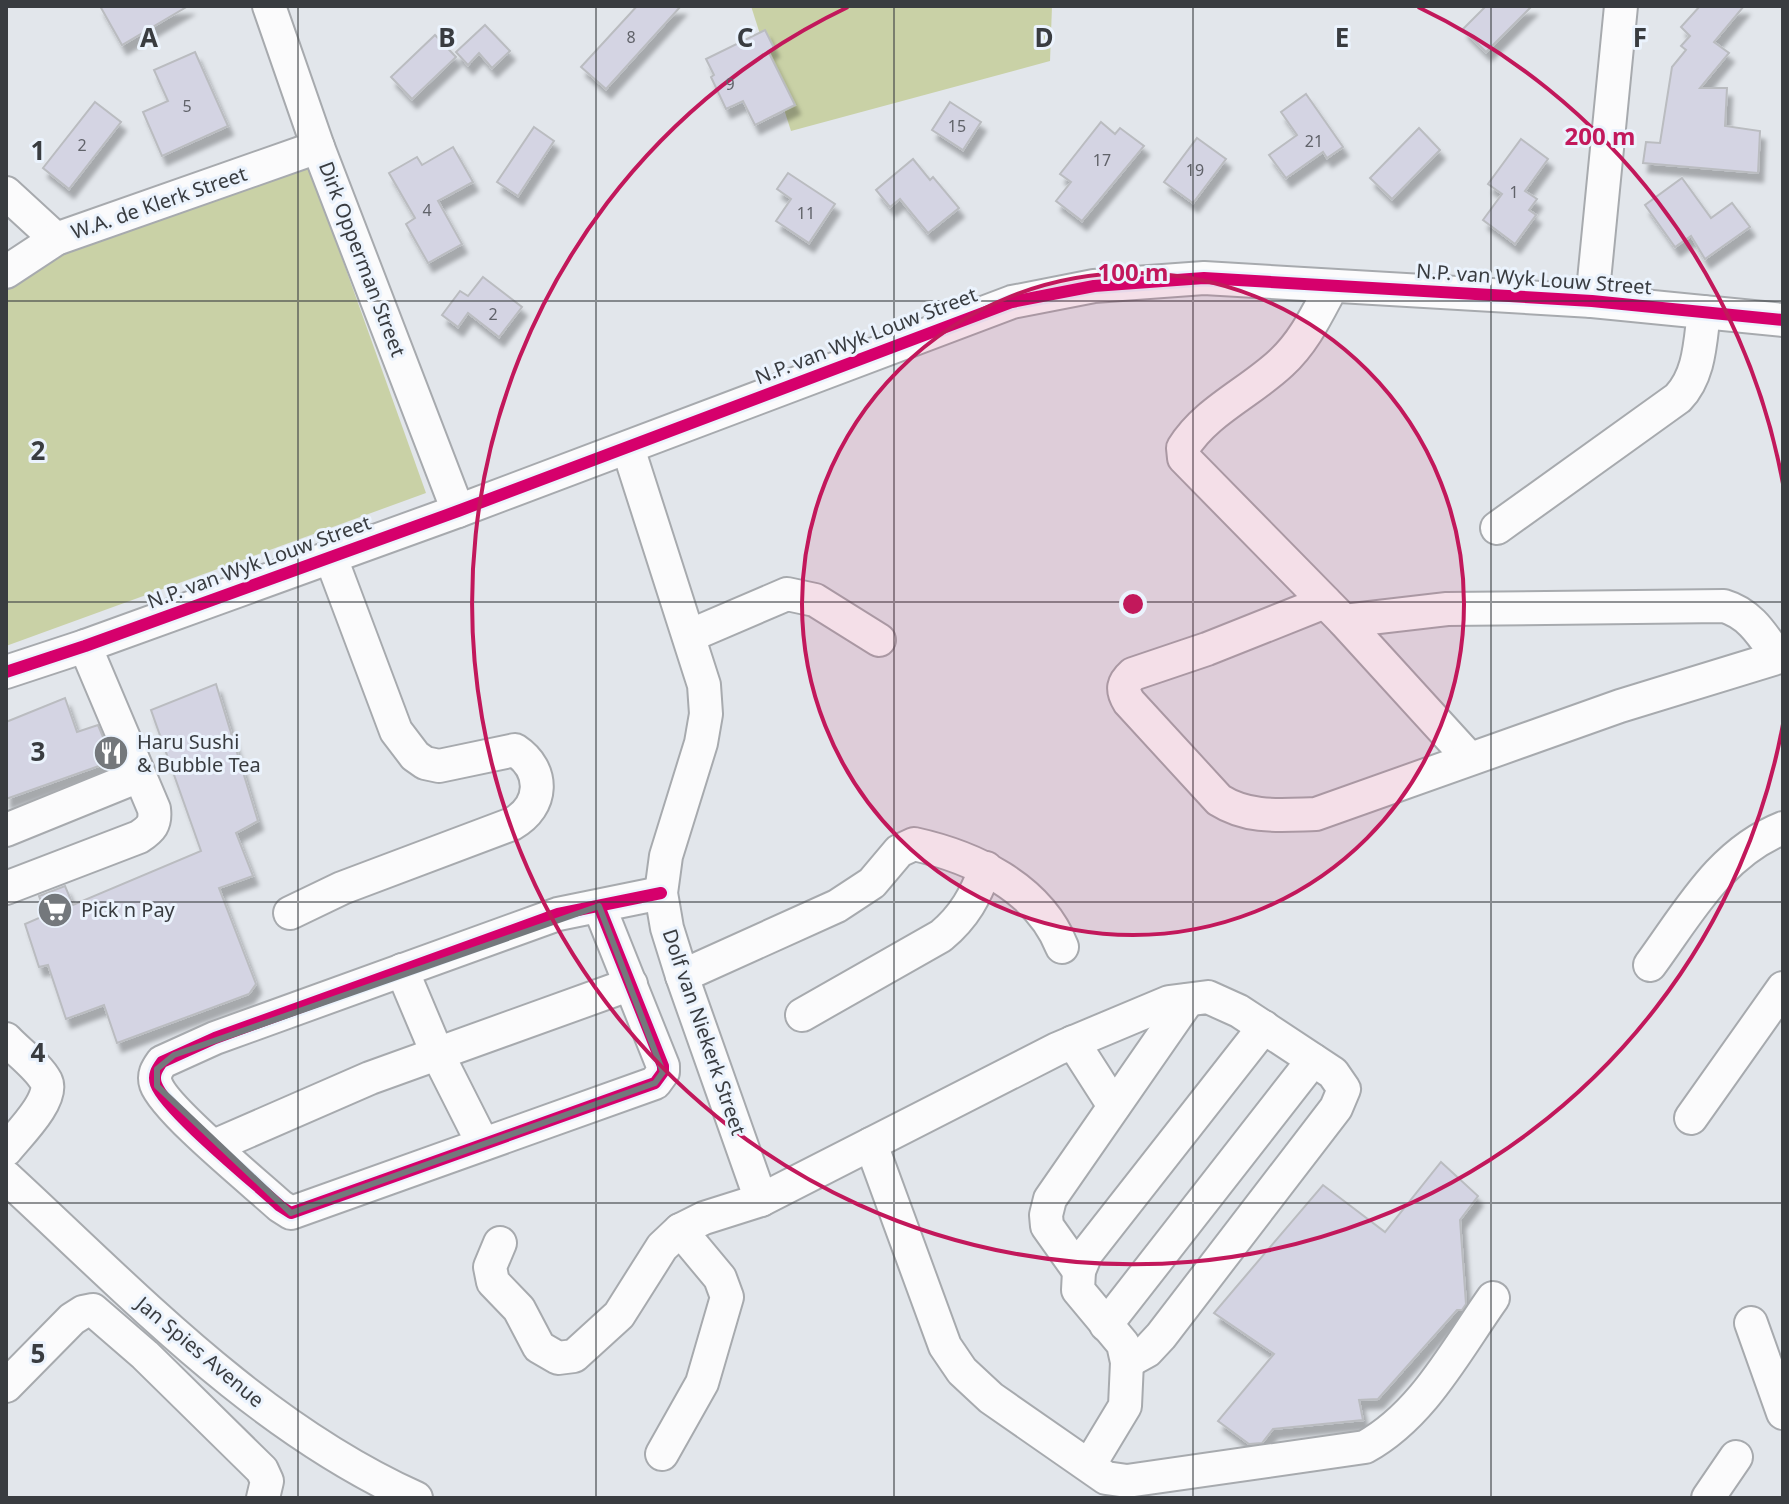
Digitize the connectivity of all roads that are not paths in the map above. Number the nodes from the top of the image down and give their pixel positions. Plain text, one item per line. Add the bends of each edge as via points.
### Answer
1 (269, 6) edge
2 (1621, 6) edge
3 (318, 147) junction
4 (6, 193) edge
5 (56, 239) junction
6 (6, 272) edge
7 (1332, 286) junction
8 (1592, 301) junction
9 (1704, 312) junction
10 (1783, 320) edge
11 (628, 448) junction
12 (458, 511) junction
13 (1497, 528) dead end
14 (331, 558) junction
15 (1334, 611) junction
16 (689, 636) junction
17 (879, 640) dead end
18 (85, 646) junction
19 (1781, 656) edge
20 (6, 672) edge
21 (1469, 758) junction
22 (139, 776) junction
23 (1783, 828) edge
24 (6, 830) edge
25 (986, 868) junction
26 (6, 888) edge
27 (661, 893) junction
28 (599, 906) junction
29 (290, 913) dead end
30 (1062, 947) dead end
31 (1650, 965) dead end
32 (402, 970) junction
33 (682, 976) junction
34 (631, 984) junction
35 (1783, 988) edge
36 (1188, 1000) junction
37 (802, 1015) dead end
38 (1264, 1027) junction
39 (6, 1039) edge
40 (1073, 1042) junction
41 (437, 1053) junction
42 (1313, 1060) junction
43 (1114, 1106) junction
44 (1691, 1118) dead end
45 (483, 1144) junction
46 (871, 1144) junction
47 (214, 1146) junction
48 (6, 1150) edge
49 (6, 1177) edge
50 (761, 1200) junction
51 (680, 1230) junction
52 (500, 1243) dead end
53 (1079, 1271) junction
54 (1493, 1298) dead end
55 (1751, 1323) dead end
56 (1106, 1325) junction
57 (1127, 1362) junction
58 (6, 1386) edge
59 (1783, 1413) edge
60 (662, 1454) dead end
61 (1736, 1457) dead end
62 (1101, 1480) edge
63 (396, 1494) edge
64 (263, 1498) edge
65 (1708, 1498) edge

1 - 3 street, Dirk Opperman Street
2 - 8 street
3 - 5 street, W.A. de Klerk Street
3 - 12 street, Dirk Opperman Street
4 - 5 street
5 - 6 street, W.A. de Klerk Street
7 - 8 street, N.P. van Wyk Louw Street
7 - 11 street, N.P. van Wyk Louw Street via 1189,279 1094,286 1012,302
7 - 15 street via 1310,327 1281,364 1203,423 1183,448 1192,469
8 - 9 street, N.P. van Wyk Louw Street
9 - 10 street, N.P. van Wyk Louw Street
9 - 13 street via 1687,389
11 - 12 street, N.P. van Wyk Louw Street
11 - 16 street, Dolf van Niekerk Street
12 - 14 street, N.P. van Wyk Louw Street
14 - 18 street, N.P. van Wyk Louw Street
14 - 29 street via 396,731 415,756 439,766 515,750 530,765 538,793 529,813 512,824
15 - 19 street via 1724,606 1752,620
15 - 21 street
15 - 21 street via 1133,674 1124,682 1126,699 1219,800 1263,816 1316,814
16 - 17 street via 787,594 815,600
16 - 27 street, Dolf van Niekerk Street via 704,685 706,714 666,856
18 - 20 street, N.P. van Wyk Louw Street
18 - 22 street
19 - 21 street
22 - 24 street
22 - 26 street via 155,817 152,827
23 - 31 street via 1760,837 1726,864
25 - 30 street via 1026,896
25 - 33 street via 929,848 905,846 872,883 837,906
25 - 37 street via 966,911 941,936
27 - 28 street
27 - 33 street, Dolf van Niekerk Street
28 - 32 street via 558,914
28 - 34 street
32 - 41 street
32 - 47 street via 162,1062 157,1086
33 - 50 street, Dolf van Niekerk Street
34 - 41 street
34 - 45 street via 663,1066 660,1079
35 - 44 street
36 - 38 street via 1208,997
36 - 40 street via 1169,1002
36 - 43 street
38 - 42 street
38 - 53 street via 1086,1254
39 - 48 street via 45,1079 48,1093
40 - 43 street
40 - 46 street
41 - 45 street
41 - 47 street
42 - 56 street
42 - 57 street via 1333,1073 1344,1089 1336,1108 1161,1336
43 - 53 street via 1050,1199 1046,1215 1047,1226
45 - 47 street via 291,1213
46 - 50 street
46 - 62 street via 945,1346 962,1371
49 - 63 street, Jan Spies Avenue via 209,1365 270,1412
50 - 51 street
51 - 52 street via 662,1247 619,1315 574,1356 558,1358 539,1347 519,1309 493,1282 490,1267
51 - 60 street via 720,1278 727,1297 702,1383
53 - 56 street via 1078,1290
54 - 62 street via 1412,1412 1365,1447 1127,1481
55 - 59 street
56 - 57 street via 1123,1344
57 - 62 street via 1125,1406
58 - 64 street via 72,1319 93,1310 262,1470 267,1481
61 - 65 street

